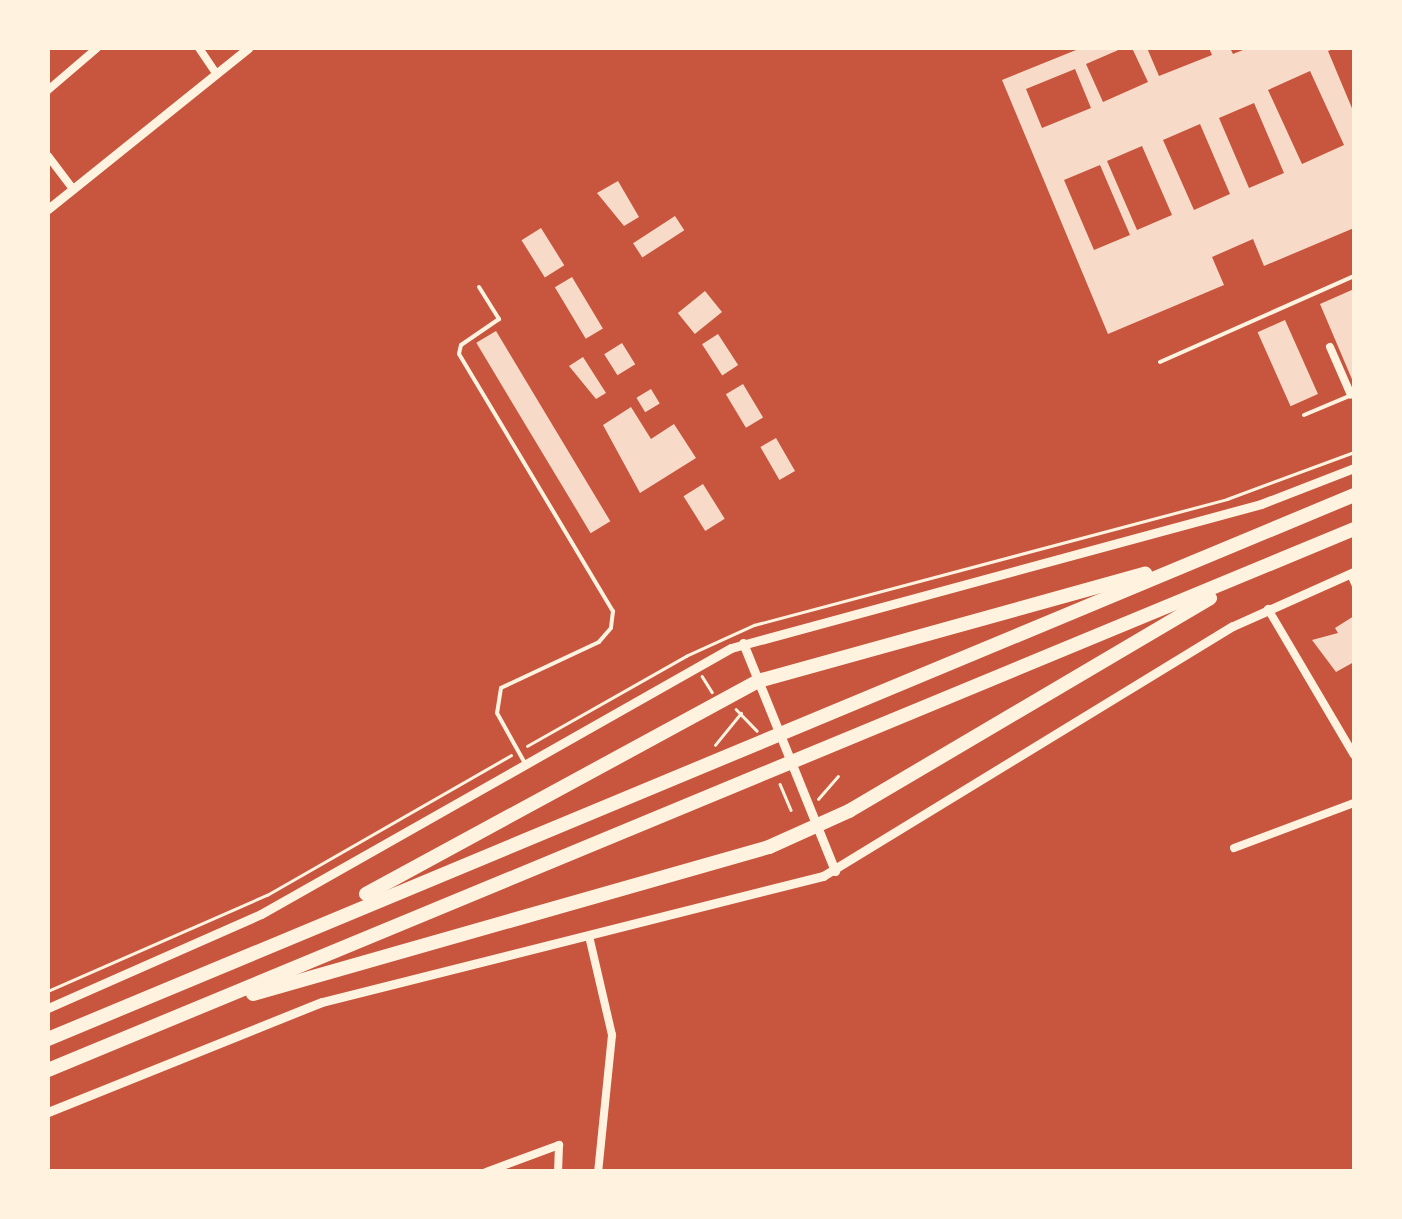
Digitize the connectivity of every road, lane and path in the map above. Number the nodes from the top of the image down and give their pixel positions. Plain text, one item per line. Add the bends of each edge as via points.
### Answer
1 (96, 48) edge
2 (199, 48) edge
3 (248, 48) edge
4 (216, 72) junction
5 (48, 90) edge
6 (48, 156) edge
7 (72, 189) junction
8 (48, 209) edge
9 (1354, 276) edge
10 (479, 286) dead end
11 (1330, 347) dead end
12 (1160, 362) dead end
13 (1353, 395) edge
14 (1304, 416) dead end
15 (1354, 452) edge
16 (1354, 468) edge
17 (1354, 496) edge
18 (1354, 529) edge
19 (1205, 557) junction
20 (1272, 564) junction
21 (1351, 574) edge
22 (1354, 586) edge
23 (1268, 609) junction
24 (743, 643) junction
25 (695, 676) dead end
26 (758, 681) junction
27 (702, 699) dead end
28 (742, 712) dead end
29 (712, 749) dead end
30 (518, 751) junction
31 (1354, 754) edge
32 (526, 764) junction
33 (838, 776) dead end
34 (813, 801) junction
35 (1354, 803) edge
36 (817, 827) junction
37 (1234, 848) dead end
38 (835, 871) junction
39 (300, 930) junction
40 (589, 936) junction
41 (48, 992) edge
42 (48, 1008) edge
43 (184, 1014) junction
44 (48, 1038) edge
45 (48, 1070) edge
46 (48, 1112) edge
47 (488, 1170) edge
48 (558, 1172) edge
49 (598, 1172) edge

1 - 5 street
2 - 4 street
3 - 4 street
4 - 7 street
6 - 7 street
7 - 8 street
9 - 12 lane
10 - 30 lane via 499,319 461,345 459,354 612,611 607,636 500,688 497,712
11 - 13 street
13 - 14 lane
15 - 30 path via 1226,500 754,625
16 - 24 street via 1260,504
17 - 19 highway
18 - 20 highway
19 - 26 highway
19 - 39 highway
20 - 36 highway
20 - 43 highway
21 - 22 lane
21 - 23 street
23 - 31 street
23 - 38 street
24 - 26 street
24 - 32 street
25 - 27 path via 712,684
26 - 34 street
26 - 39 highway
28 - 29 path
30 - 32 lane
30 - 41 path via 267,895
32 - 42 street via 262,914
33 - 34 path
34 - 36 street
35 - 37 street
36 - 38 street
36 - 43 highway via 756,852
38 - 40 street
39 - 44 highway
40 - 46 street via 322,1002
40 - 49 street via 612,1035
43 - 45 highway
47 - 48 street via 559,1145

